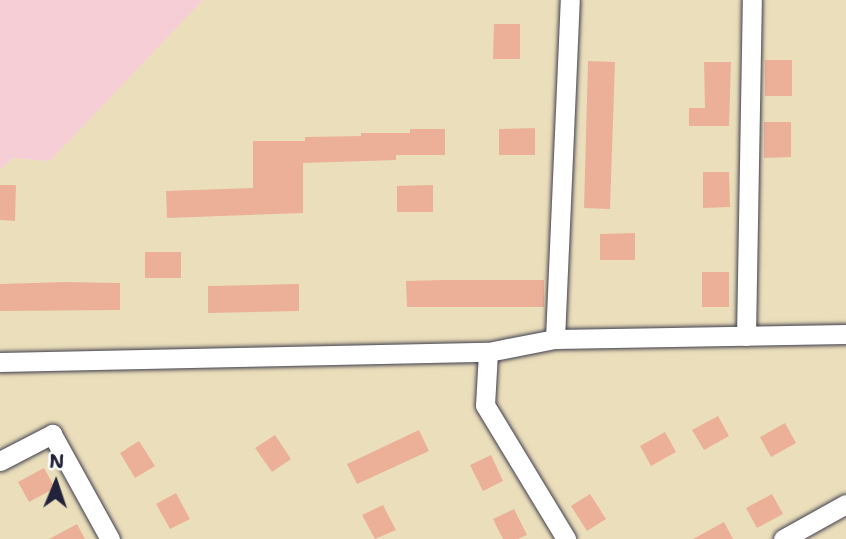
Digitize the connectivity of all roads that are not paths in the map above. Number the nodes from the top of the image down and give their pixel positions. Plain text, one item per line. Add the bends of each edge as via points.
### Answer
1 (570, 0) edge
2 (752, 0) edge
3 (846, 334) edge
4 (746, 336) junction
5 (555, 339) junction
6 (488, 352) junction
7 (0, 362) edge
8 (0, 461) edge
9 (846, 504) edge
10 (110, 539) edge
11 (566, 539) edge
12 (783, 539) edge

1 - 5 street
2 - 4 street
3 - 4 street
4 - 5 street
5 - 6 street
6 - 7 street
6 - 11 street via 485,405
8 - 10 street via 51,434
9 - 12 street

